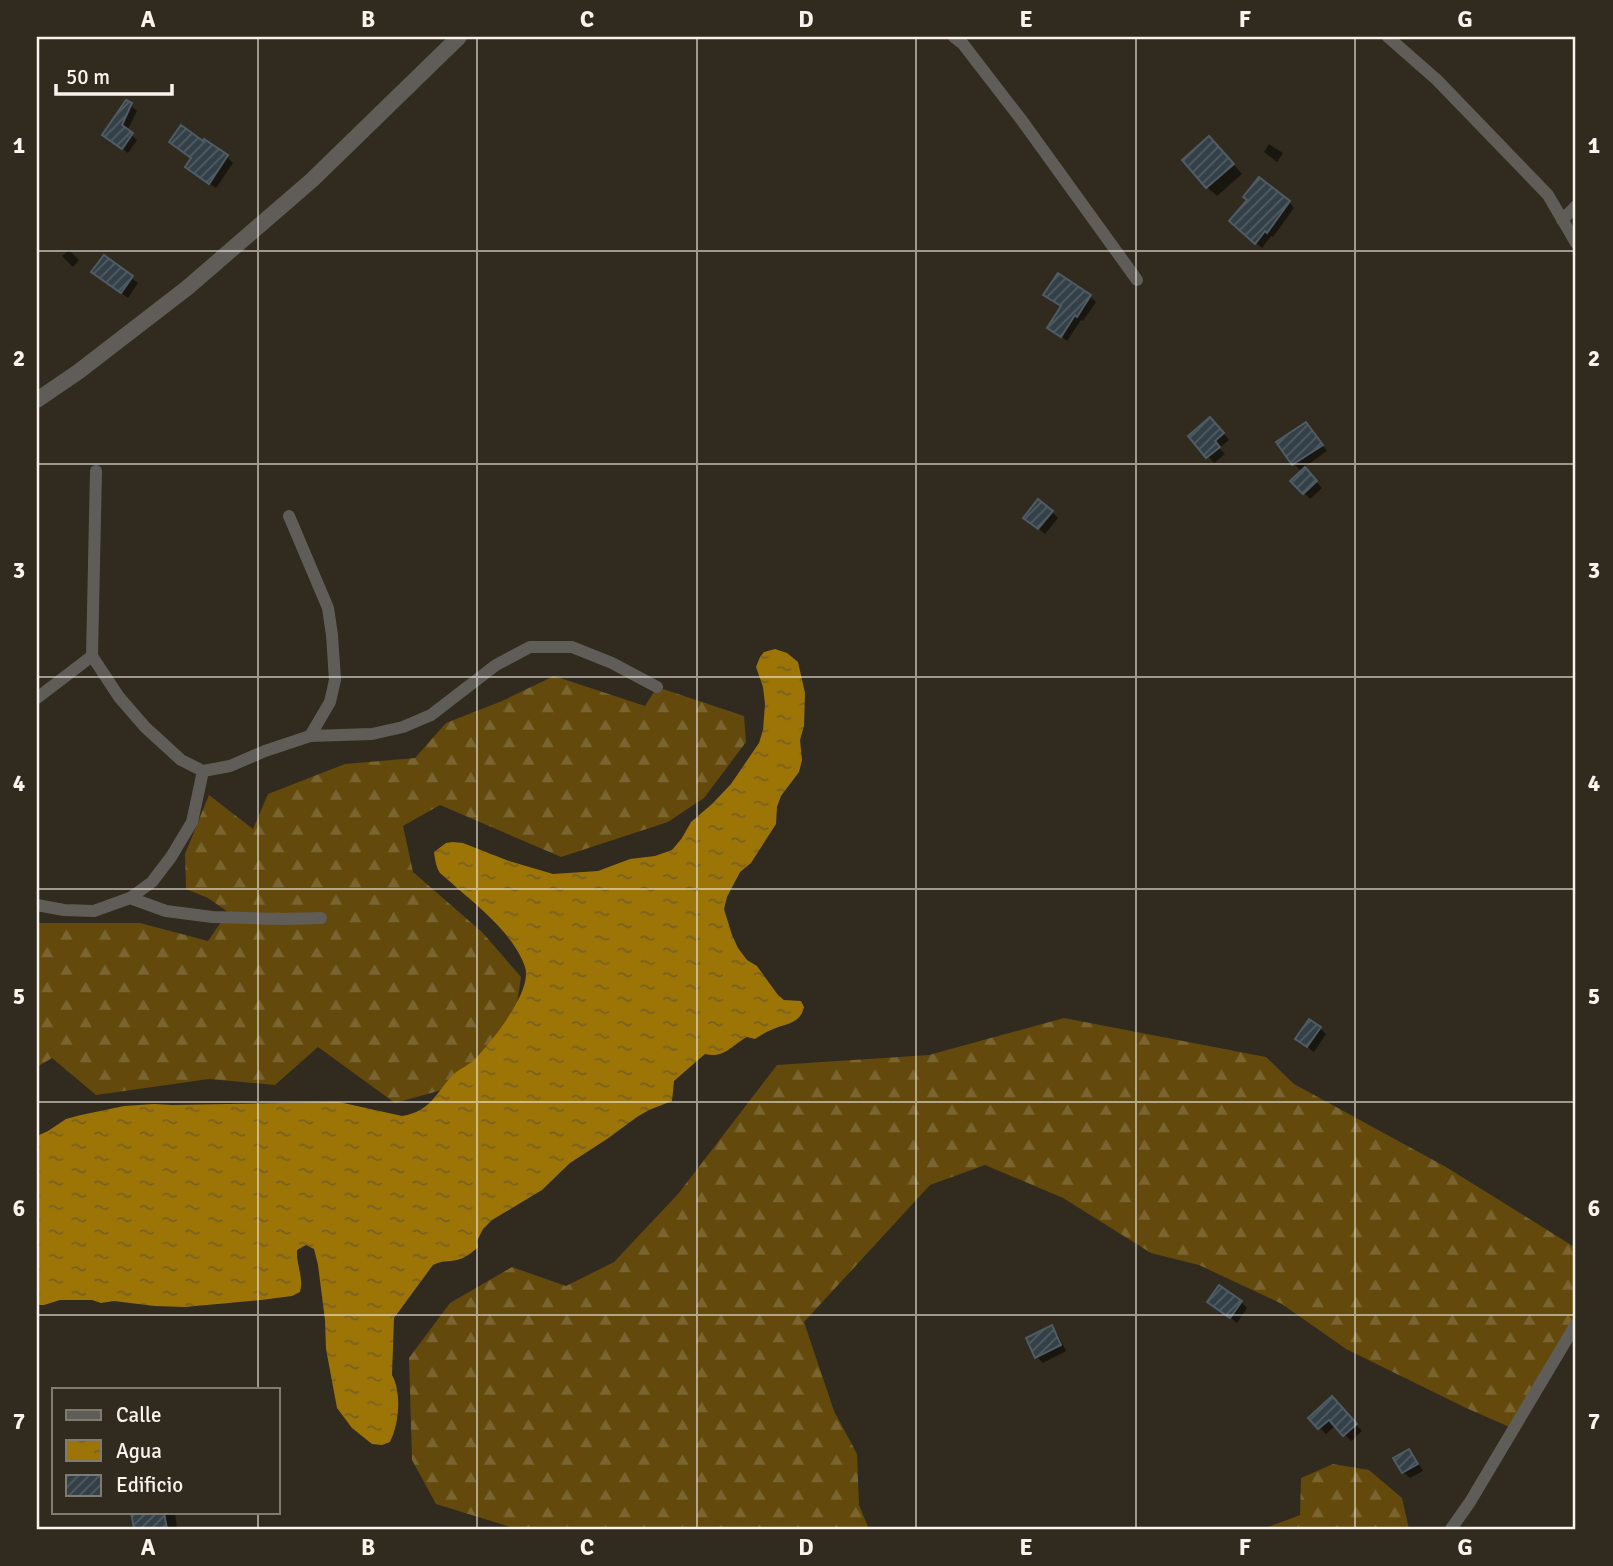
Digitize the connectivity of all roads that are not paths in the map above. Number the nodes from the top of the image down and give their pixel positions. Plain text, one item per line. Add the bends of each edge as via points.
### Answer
1 (459, 37) edge
2 (954, 37) edge
3 (1388, 37) edge
4 (1576, 206) edge
5 (1562, 220) junction
6 (1576, 243) edge
7 (1137, 280) dead end
8 (37, 400) edge
9 (96, 471) dead end
10 (289, 516) dead end
11 (92, 656) junction
12 (657, 687) dead end
13 (37, 698) edge
14 (310, 736) junction
15 (202, 771) junction
16 (130, 898) junction
17 (37, 905) edge
18 (321, 918) dead end
19 (1576, 1324) edge
20 (1451, 1529) edge

1 - 8 street via 312,180 187,288
2 - 7 street via 1023,122
3 - 5 street via 1437,80 1539,185
4 - 5 street
5 - 6 street
9 - 11 street
10 - 14 street via 328,608 332,635 335,680 330,702
11 - 13 street
11 - 15 street via 145,727 181,760
12 - 14 street via 572,647 530,647 496,664 431,715 402,727 372,734
14 - 15 street via 230,766
15 - 16 street via 192,822 152,882
16 - 17 street via 94,911
16 - 18 street via 166,911 212,917
19 - 20 street

